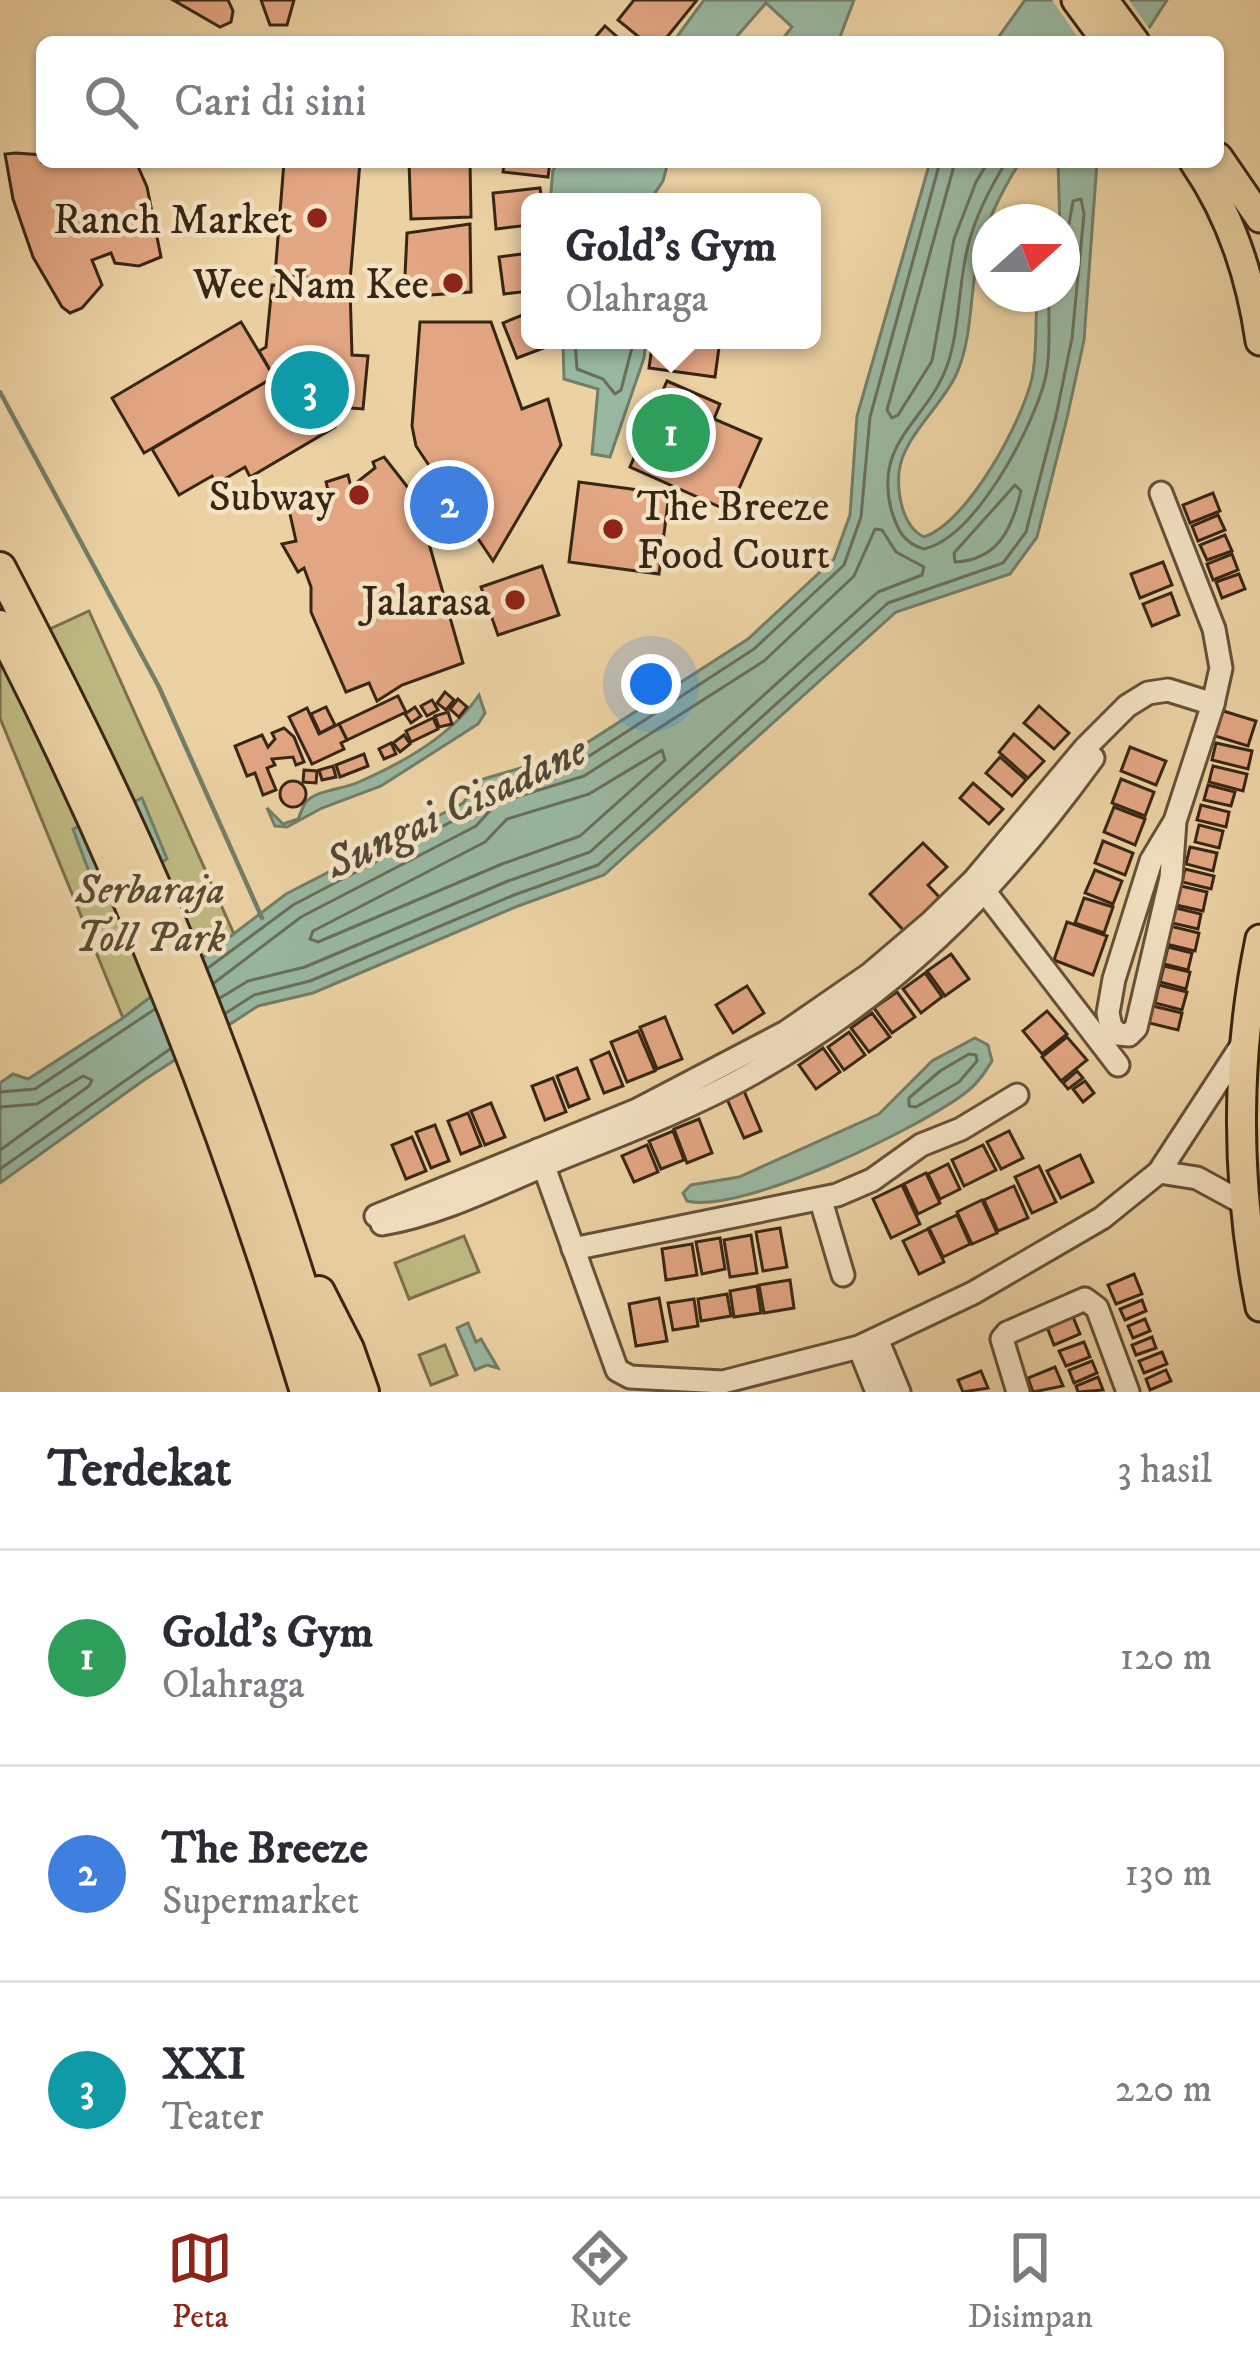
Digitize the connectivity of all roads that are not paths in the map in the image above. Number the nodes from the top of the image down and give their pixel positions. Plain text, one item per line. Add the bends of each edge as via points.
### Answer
1 (1076, 0) edge
2 (1104, 0) edge
3 (1103, 36) edge
4 (1131, 36) edge
5 (1224, 166) edge
6 (1198, 168) edge
7 (1260, 218) edge
8 (1260, 341) edge
9 (1161, 494) dead end
10 (0, 568) edge
11 (0, 626) edge
12 (1213, 704) junction
13 (1174, 820) junction
14 (980, 886) junction
15 (1260, 939) edge
16 (1244, 1043) junction
17 (1118, 1065) dead end
18 (1017, 1095) dead end
19 (542, 1157) junction
20 (1159, 1172) junction
21 (821, 1201) junction
22 (1243, 1204) junction
23 (269, 1224) junction
24 (573, 1249) junction
25 (843, 1275) dead end
26 (1260, 1303) edge
27 (868, 1343) junction
28 (296, 1392) edge
29 (306, 1392) edge
30 (334, 1392) edge
31 (363, 1392) edge
32 (878, 1392) edge
33 (899, 1392) edge
34 (1018, 1392) edge
35 (1128, 1392) edge

1 - 3 main road
2 - 4 main road
5 - 7 main road
6 - 8 main road via 1237,250
9 - 12 street via 1218,642
10 - 23 highway via 169,918
11 - 23 highway via 144,930
12 - 13 street
12 - 14 street via 1158,691 1127,706
13 - 13 street via 1171,878 1137,1025 1118,1034 1108,1013 1114,979 1151,861
14 - 17 street
14 - 19 street via 826,1016 640,1117
15 - 16 main road
16 - 20 street
16 - 22 main road
18 - 21 street
19 - 19 street via 395,1221 376,1218 382,1211
19 - 24 street
20 - 22 street via 1197,1178
20 - 27 street via 1069,1238
21 - 24 street
21 - 25 street
22 - 26 main road
23 - 28 highway
23 - 29 highway
23 - 30 highway
23 - 31 highway via 348,1349
24 - 27 street via 607,1349 626,1376 723,1382
27 - 32 street
27 - 33 street
34 - 35 street via 1002,1340 1085,1299 1096,1308

